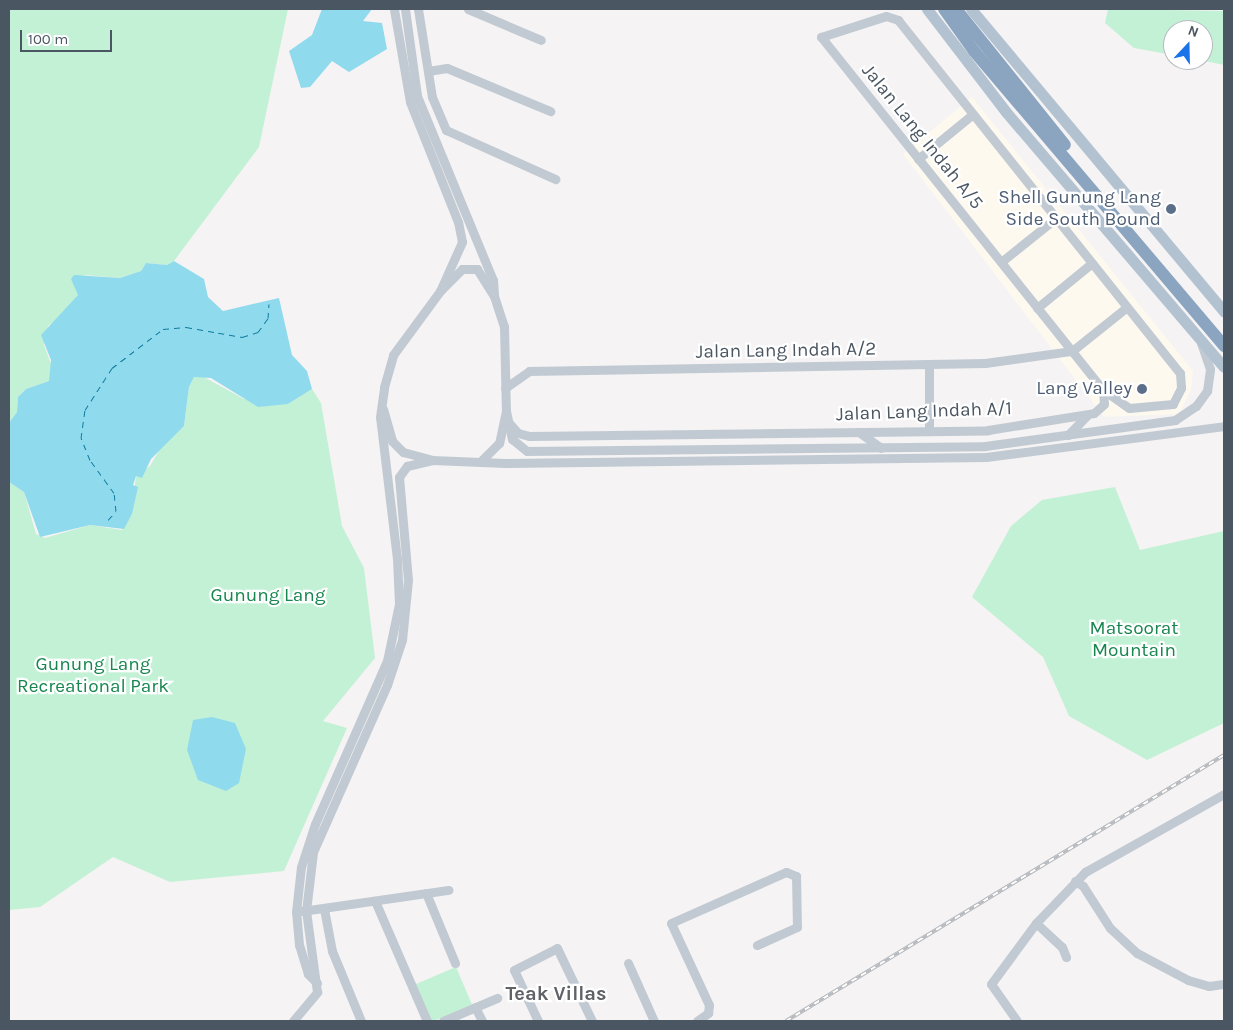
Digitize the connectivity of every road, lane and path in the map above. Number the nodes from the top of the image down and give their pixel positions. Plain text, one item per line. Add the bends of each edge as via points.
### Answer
1 (394, 9) edge
2 (405, 9) edge
3 (418, 9) edge
4 (468, 9) edge
5 (927, 9) edge
6 (944, 9) edge
7 (956, 9) edge
8 (971, 9) edge
9 (541, 40) dead end
10 (428, 71) junction
11 (550, 111) dead end
12 (973, 114) junction
13 (918, 159) junction
14 (555, 179) dead end
15 (1056, 218) junction
16 (1001, 262) junction
17 (1092, 263) junction
18 (440, 291) junction
19 (494, 296) junction
20 (1127, 307) junction
21 (1037, 308) junction
22 (1224, 312) edge
23 (1224, 335) edge
24 (1200, 339) junction
25 (1224, 346) edge
26 (1072, 351) junction
27 (929, 365) junction
28 (1224, 368) edge
29 (506, 388) junction
30 (1103, 390) junction
31 (383, 410) junction
32 (506, 412) junction
33 (1087, 415) junction
34 (509, 422) junction
35 (1224, 426) edge
36 (930, 431) junction
37 (859, 432) junction
38 (1068, 435) junction
39 (881, 448) junction
40 (432, 460) junction
41 (481, 461) junction
42 (1224, 794) edge
43 (1075, 881) junction
44 (448, 890) dead end
45 (426, 893) junction
46 (375, 901) junction
47 (324, 909) junction
48 (301, 912) junction
49 (1036, 923) junction
50 (757, 945) dead end
51 (1066, 958) dead end
52 (455, 963) dead end
53 (628, 963) dead end
54 (1224, 984) edge
55 (497, 998) dead end
56 (475, 1007) junction
57 (537, 1019) edge
58 (293, 1021) edge
59 (361, 1021) edge
60 (427, 1021) edge
61 (443, 1021) edge
62 (482, 1021) edge
63 (592, 1021) edge
64 (654, 1021) edge
65 (697, 1021) edge
66 (1017, 1021) edge

1 - 18 street via 410,102 462,238 457,260
2 - 19 street via 417,96 493,280
3 - 10 street
4 - 9 street
5 - 24 main road via 1006,112
6 - 25 highway via 974,51
7 - 23 highway via 987,52
8 - 22 main road
10 - 11 street via 447,68
10 - 14 street via 433,103 446,130
12 - 13 street
12 - 13 street, Jalan Lang Indah A/5 via 893,17 821,37
12 - 15 street
13 - 16 street, Jalan Lang Indah A/5
15 - 16 street
15 - 17 street
16 - 21 street, Jalan Lang Indah A/5
17 - 20 street
17 - 21 street
18 - 19 street via 462,269 474,268 482,272
18 - 31 street via 393,356 384,387
19 - 29 street via 504,326
20 - 26 street
20 - 30 street via 1180,373 1181,388 1171,405 1130,408
21 - 26 street, Jalan Lang Indah A/5
24 - 28 main road
24 - 38 street, Jalan Lang Indah A/1 via 1210,369 1210,383 1203,398 1182,417
26 - 27 street, Jalan Lang Indah A/2 via 985,363
26 - 30 street, Jalan Lang Indah A/5
27 - 29 street, Jalan Lang Indah A/2 via 528,370
27 - 36 street
29 - 32 street
30 - 33 street via 1103,406
31 - 40 street via 395,445
31 - 48 street via 380,418 399,576 394,634 387,661 305,849
32 - 34 street, Jalan Lang Indah A/1
32 - 41 street via 499,443
33 - 36 street, Jalan Lang Indah A/1 via 988,430
33 - 38 street
34 - 37 street, Jalan Lang Indah A/1 via 518,433 529,436
34 - 39 street, Jalan Lang Indah A/1 via 512,439 527,451
35 - 41 street via 986,457 566,464
36 - 37 street, Jalan Lang Indah A/1
37 - 39 street
38 - 39 street, Jalan Lang Indah A/1 via 985,446
40 - 41 street
40 - 48 street via 407,466 399,477 408,580 402,640 387,685 313,852
42 - 43 street via 1085,872
43 - 49 street
43 - 54 street via 1083,886 1110,928 1137,953 1188,980 1210,987
44 - 45 street
45 - 46 street
45 - 52 street
46 - 47 street
46 - 60 street
47 - 48 street
47 - 59 street via 332,951
48 - 58 street via 317,983 315,996
49 - 51 street via 1062,947
49 - 66 street via 992,984
50 - 65 street via 797,927 796,876 786,872 671,923 709,1005 708,1012
53 - 64 street
55 - 56 street
56 - 61 street
56 - 62 street
57 - 63 street via 514,970 557,948

